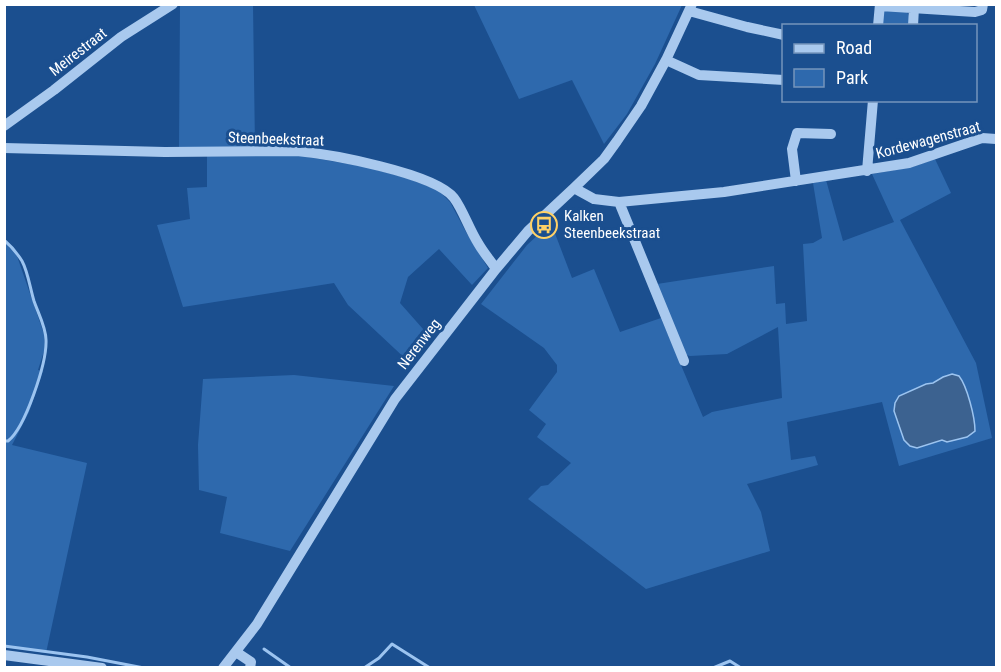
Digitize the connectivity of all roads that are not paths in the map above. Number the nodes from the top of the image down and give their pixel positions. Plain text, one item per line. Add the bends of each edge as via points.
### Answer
1 (173, 4) edge
2 (983, 4) edge
3 (880, 5) edge
4 (691, 8) edge
5 (914, 8) junction
6 (878, 24) edge
7 (913, 24) edge
8 (782, 34) edge
9 (666, 60) junction
10 (782, 80) edge
11 (873, 102) edge
12 (4, 126) edge
13 (831, 134) dead end
14 (996, 139) edge
15 (4, 148) edge
16 (867, 171) junction
17 (796, 181) junction
18 (574, 188) junction
19 (619, 202) junction
20 (496, 269) junction
21 (684, 361) dead end
22 (236, 652) junction
23 (4, 655) edge
24 (102, 668) edge
25 (223, 668) edge
26 (250, 668) edge

1 - 12 street, Meirestraat via 121,37
2 - 5 street via 982,10 975,12
3 - 5 street
3 - 6 street
4 - 8 street, Nerenweg via 747,27
4 - 9 street, Nerenweg
5 - 7 street
9 - 10 street via 699,75
9 - 18 street, Nerenweg via 617,141
11 - 16 street
13 - 17 street via 797,133 792,149
14 - 16 street, Kordewagenstraat via 982,138 909,163
15 - 20 street, Steenbeekstraat via 297,151 365,162 442,188 454,198
16 - 17 street, Kordewagenstraat
17 - 19 street, Kordewagenstraat
18 - 19 street, Kordewagenstraat via 594,199
18 - 20 street, Nerenweg via 528,231
19 - 21 street
20 - 22 street, Nerenweg via 395,399
22 - 25 street, Nerenweg
22 - 26 street via 251,662
23 - 24 street

